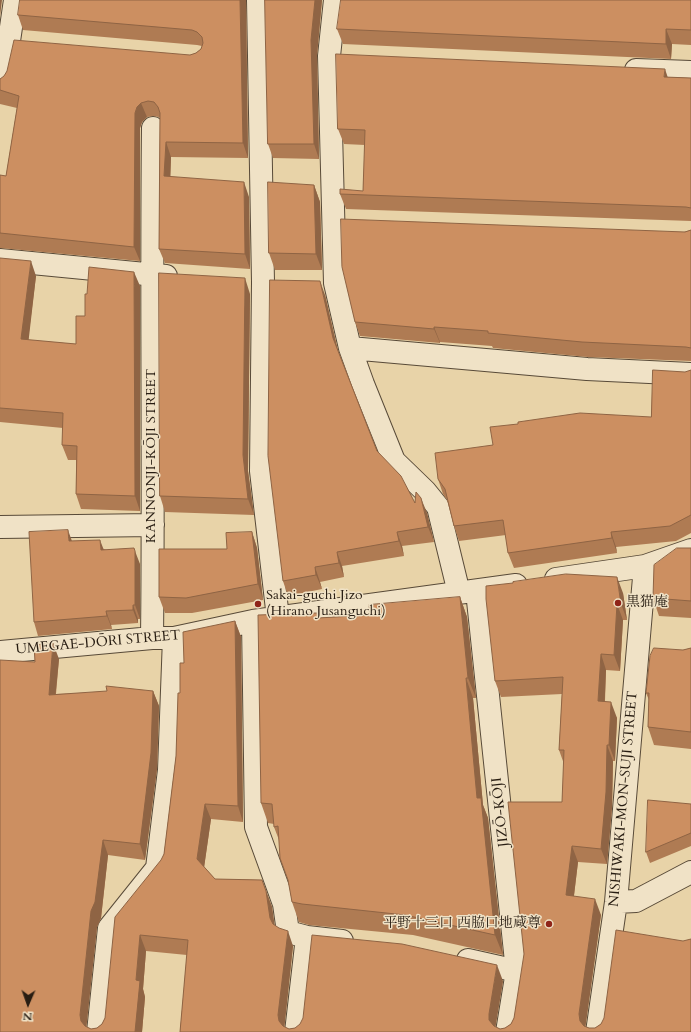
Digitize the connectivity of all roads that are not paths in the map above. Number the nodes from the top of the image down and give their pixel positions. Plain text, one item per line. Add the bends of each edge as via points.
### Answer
1 (15, 0) edge
2 (258, 0) edge
3 (335, 0) edge
4 (620, 69) edge
5 (691, 72) edge
6 (0, 83) edge
7 (153, 128) dead end
8 (0, 260) edge
9 (151, 275) junction
10 (189, 277) edge
11 (241, 280) edge
12 (271, 282) junction
13 (350, 348) junction
14 (691, 374) edge
15 (153, 525) junction
16 (0, 527) edge
17 (691, 550) edge
18 (645, 566) junction
19 (468, 592) junction
20 (278, 618) junction
21 (253, 621) junction
22 (152, 638) junction
23 (174, 638) junction
24 (0, 652) edge
25 (637, 652) junction
26 (660, 654) edge
27 (691, 872) edge
28 (616, 902) junction
29 (611, 932) junction
30 (633, 935) edge
31 (307, 937) junction
32 (362, 943) edge
33 (448, 956) edge
34 (517, 971) junction
35 (98, 1032) edge
36 (296, 1032) edge
37 (507, 1032) edge
38 (597, 1032) edge

1 - 6 street via 17,42
2 - 12 street
3 - 13 street, JIZŌ-KŌJI via 342,222 327,283
4 - 5 street
7 - 9 street, KANNONJI-KŌJI STREET
8 - 9 street
9 - 10 street
9 - 15 street, KANNONJI-KŌJI STREET
11 - 12 street
12 - 20 street via 261,471
13 - 14 street via 587,369
13 - 19 street, JIZŌ-KŌJI via 394,461 438,507
15 - 16 street
15 - 22 street, KANNONJI-KŌJI STREET
17 - 18 street, UMEGAE-DŌRI STREET
18 - 19 street, UMEGAE-DŌRI STREET
18 - 25 street, NISHIWAKI-MON-SUJI STREET
19 - 20 street, UMEGAE-DŌRI STREET
19 - 34 street, JIZŌ-KŌJI
20 - 21 street, UMEGAE-DŌRI STREET
21 - 23 street, UMEGAE-DŌRI STREET
21 - 31 street via 256,827 284,904 288,932
22 - 23 street, UMEGAE-DŌRI STREET
22 - 24 street, UMEGAE-DŌRI STREET
23 - 35 street via 169,770 157,868 109,928
25 - 26 street
25 - 28 street, NISHIWAKI-MON-SUJI STREET
27 - 28 street via 636,901
28 - 29 street, NISHIWAKI-MON-SUJI STREET
29 - 30 street
29 - 38 street, NISHIWAKI-MON-SUJI STREET
31 - 32 street
31 - 36 street
33 - 34 street
34 - 37 street, JIZŌ-KŌJI

